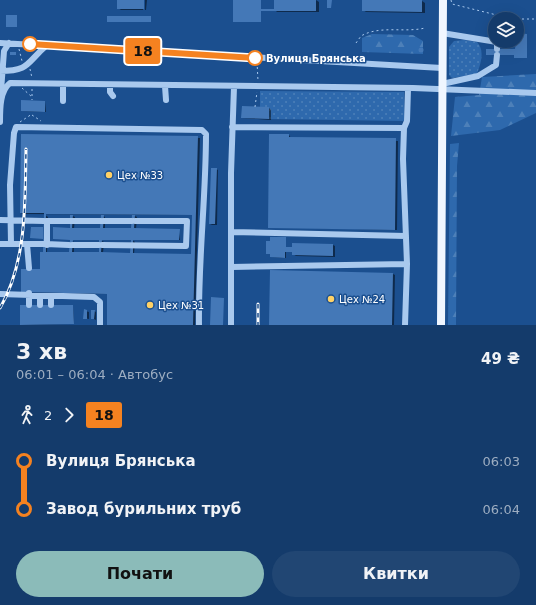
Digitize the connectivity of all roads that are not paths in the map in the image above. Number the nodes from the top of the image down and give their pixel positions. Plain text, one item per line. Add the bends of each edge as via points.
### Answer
1 (443, 0) edge
2 (442, 33) junction
3 (0, 43) edge
4 (9, 43) junction
5 (47, 45) junction
6 (442, 68) junction
7 (1, 71) edge
8 (63, 84) junction
9 (110, 85) junction
10 (165, 86) junction
11 (234, 87) junction
12 (442, 87) junction
13 (408, 88) junction
14 (1, 93) edge
15 (536, 93) edge
16 (113, 96) dead end
17 (166, 100) dead end
18 (63, 101) dead end
19 (0, 122) edge
20 (232, 127) junction
21 (404, 128) junction
22 (0, 220) edge
23 (11, 220) junction
24 (46, 221) junction
25 (232, 232) junction
26 (406, 236) junction
27 (0, 244) edge
28 (11, 244) junction
29 (27, 244) junction
30 (45, 244) junction
31 (407, 264) junction
32 (232, 267) junction
33 (29, 268) dead end
34 (0, 294) edge
35 (29, 294) junction
36 (40, 296) junction
37 (52, 296) junction
38 (29, 305) dead end
39 (40, 305) dead end
40 (52, 305) dead end
41 (100, 325) edge
42 (199, 325) edge
43 (231, 325) edge
44 (405, 325) edge
45 (441, 325) edge

1 - 2 main road
2 - 6 main road
2 - 12 street via 497,42 496,65 478,76
3 - 4 street
4 - 5 street
4 - 7 street via 4,51
5 - 6 street
5 - 7 street via 24,68 17,71
6 - 12 main road
7 - 14 street
8 - 9 street
8 - 14 street via 10,83
8 - 18 street
9 - 10 street
9 - 16 street
10 - 11 street
10 - 17 street
11 - 13 street via 257,84
11 - 20 street
12 - 13 street
12 - 15 street
12 - 45 main road
13 - 21 street via 407,121
14 - 19 street
20 - 21 street
20 - 25 street
21 - 26 street
22 - 23 street
23 - 24 street
23 - 28 street
23 - 42 street via 11,178 16,127 202,130 206,134 206,148 199,271
24 - 30 street
24 - 30 street via 187,221 186,246
25 - 26 street
25 - 32 street
26 - 31 street
27 - 28 street
28 - 29 street
29 - 30 street
29 - 33 street
31 - 32 street
31 - 44 street
32 - 43 street
34 - 35 street
35 - 36 street
35 - 38 street
36 - 37 street
36 - 39 street
37 - 40 street
37 - 41 street via 60,294 94,297 100,302

